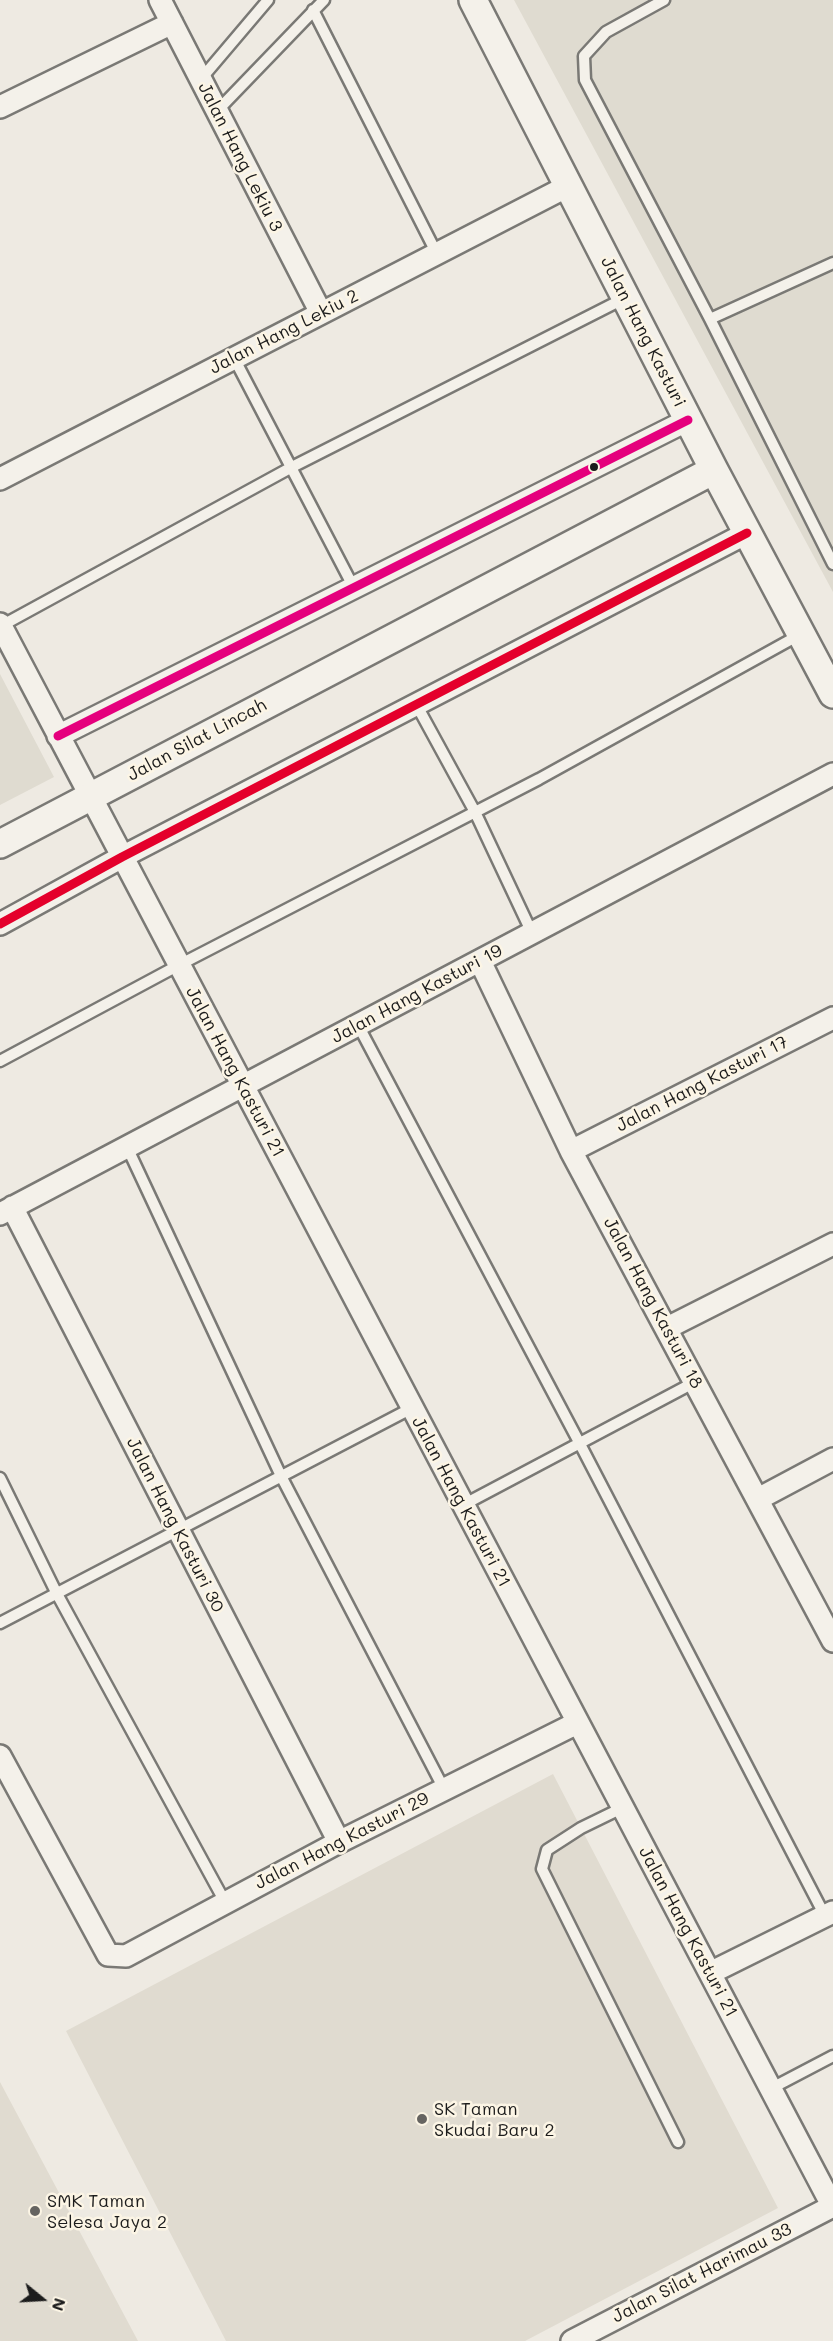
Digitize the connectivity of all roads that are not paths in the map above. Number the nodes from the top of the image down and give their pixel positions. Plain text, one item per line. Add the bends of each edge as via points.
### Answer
1 (160, 0) edge
2 (268, 0) edge
3 (324, 0) edge
4 (473, 0) edge
5 (664, 0) edge
6 (313, 10) junction
7 (172, 23) junction
8 (201, 79) junction
9 (0, 107) edge
10 (217, 111) junction
11 (568, 186) junction
12 (437, 254) junction
13 (833, 263) edge
14 (626, 298) junction
15 (321, 313) junction
16 (710, 319) junction
17 (234, 358) junction
18 (688, 420) junction
19 (292, 467) junction
20 (714, 470) junction
21 (0, 479) edge
22 (747, 533) junction
23 (833, 564) edge
24 (354, 588) junction
25 (1, 625) edge
26 (801, 634) junction
27 (833, 694) edge
28 (416, 704) junction
29 (58, 736) junction
30 (833, 774) edge
31 (90, 796) junction
32 (475, 812) junction
33 (0, 844) edge
34 (122, 857) junction
35 (0, 924) edge
36 (532, 933) junction
37 (480, 961) junction
38 (179, 965) junction
39 (833, 1018) edge
40 (358, 1025) junction
41 (0, 1061) edge
42 (242, 1086) junction
43 (127, 1147) junction
44 (571, 1151) junction
45 (6, 1211) edge
46 (833, 1245) edge
47 (667, 1328) junction
48 (696, 1382) junction
49 (412, 1408) junction
50 (580, 1444) junction
51 (833, 1460) edge
52 (281, 1476) junction
53 (0, 1478) edge
54 (758, 1499) junction
55 (463, 1505) junction
56 (177, 1530) junction
57 (56, 1592) junction
58 (0, 1623) edge
59 (833, 1641) edge
60 (577, 1722) junction
61 (0, 1756) edge
62 (444, 1789) junction
63 (622, 1808) junction
64 (339, 1842) junction
65 (225, 1902) junction
66 (829, 1914) edge
67 (710, 1973) junction
68 (833, 2056) edge
69 (770, 2089) junction
70 (678, 2142) dead end
71 (833, 2206) edge
72 (572, 2341) edge

1 - 7 street, Jalan Hang Lekiu 3
2 - 8 lane
3 - 6 lane
4 - 11 street, Jalan Hang Kasturi
5 - 16 lane via 606,32 584,56 585,80
6 - 10 lane
6 - 12 lane
7 - 8 street, Jalan Hang Lekiu 3
7 - 9 street
8 - 10 street, Jalan Hang Lekiu 3
10 - 15 street, Jalan Hang Lekiu 3
11 - 12 street, Jalan Hang Lekiu 2
11 - 14 street, Jalan Hang Kasturi
12 - 15 street, Jalan Hang Lekiu 2
13 - 16 lane
14 - 18 street, Jalan Hang Kasturi
14 - 19 lane
15 - 17 street, Jalan Hang Lekiu 2
16 - 23 lane
17 - 19 lane
17 - 21 street, Jalan Hang Lekiu 2
18 - 20 street, Jalan Hang Kasturi
18 - 24 street
19 - 24 lane
19 - 25 lane
20 - 22 street, Jalan Hang Kasturi
20 - 31 street, Jalan Silat Lincah
22 - 26 street, Jalan Hang Kasturi
22 - 28 street
24 - 29 street
25 - 29 street, Jalan Hang Kasturi 21
26 - 27 street, Jalan Hang Kasturi
26 - 32 lane
28 - 32 lane
28 - 34 street
29 - 31 street, Jalan Hang Kasturi 21
30 - 36 street, Jalan Hang Kasturi 19
31 - 33 street, Jalan Silat Lincah
31 - 34 street, Jalan Hang Kasturi 21
32 - 36 lane
32 - 38 lane
34 - 35 street
34 - 38 street, Jalan Hang Kasturi 21
36 - 37 street, Jalan Hang Kasturi 19
37 - 40 street, Jalan Hang Kasturi 19
37 - 44 street, Jalan Hang Kasturi 18
38 - 41 lane
38 - 42 street, Jalan Hang Kasturi 21
39 - 44 street, Jalan Hang Kasturi 17
40 - 42 street, Jalan Hang Kasturi 19
40 - 50 lane
42 - 43 street, Jalan Hang Kasturi 19
42 - 49 street, Jalan Hang Kasturi 21
43 - 45 street, Jalan Hang Kasturi 19
43 - 52 lane
44 - 47 street, Jalan Hang Kasturi 18
45 - 56 street, Jalan Hang Kasturi 30
46 - 47 street
47 - 48 street, Jalan Hang Kasturi 18
48 - 50 lane
48 - 54 street, Jalan Hang Kasturi 18
49 - 52 lane
49 - 55 street, Jalan Hang Kasturi 21
50 - 55 lane
50 - 66 lane
51 - 54 street
52 - 56 lane
52 - 62 lane
53 - 57 lane
54 - 59 street, Jalan Hang Kasturi 18
55 - 60 street, Jalan Hang Kasturi 21
56 - 57 lane
56 - 64 street, Jalan Hang Kasturi 30
57 - 58 lane
57 - 65 lane
60 - 62 street, Jalan Hang Kasturi 29
60 - 63 street, Jalan Hang Kasturi 21
61 - 65 street, Jalan Hang Kasturi 29 via 108,1955 126,1956
62 - 64 street, Jalan Hang Kasturi 29
63 - 67 street, Jalan Hang Kasturi 21
63 - 70 lane via 547,1850 542,1869
64 - 65 street, Jalan Hang Kasturi 29
66 - 67 street
67 - 69 street, Jalan Hang Kasturi 21
68 - 69 lane
69 - 71 street, Jalan Hang Kasturi 21
71 - 72 street, Jalan Silat Harimau 33

